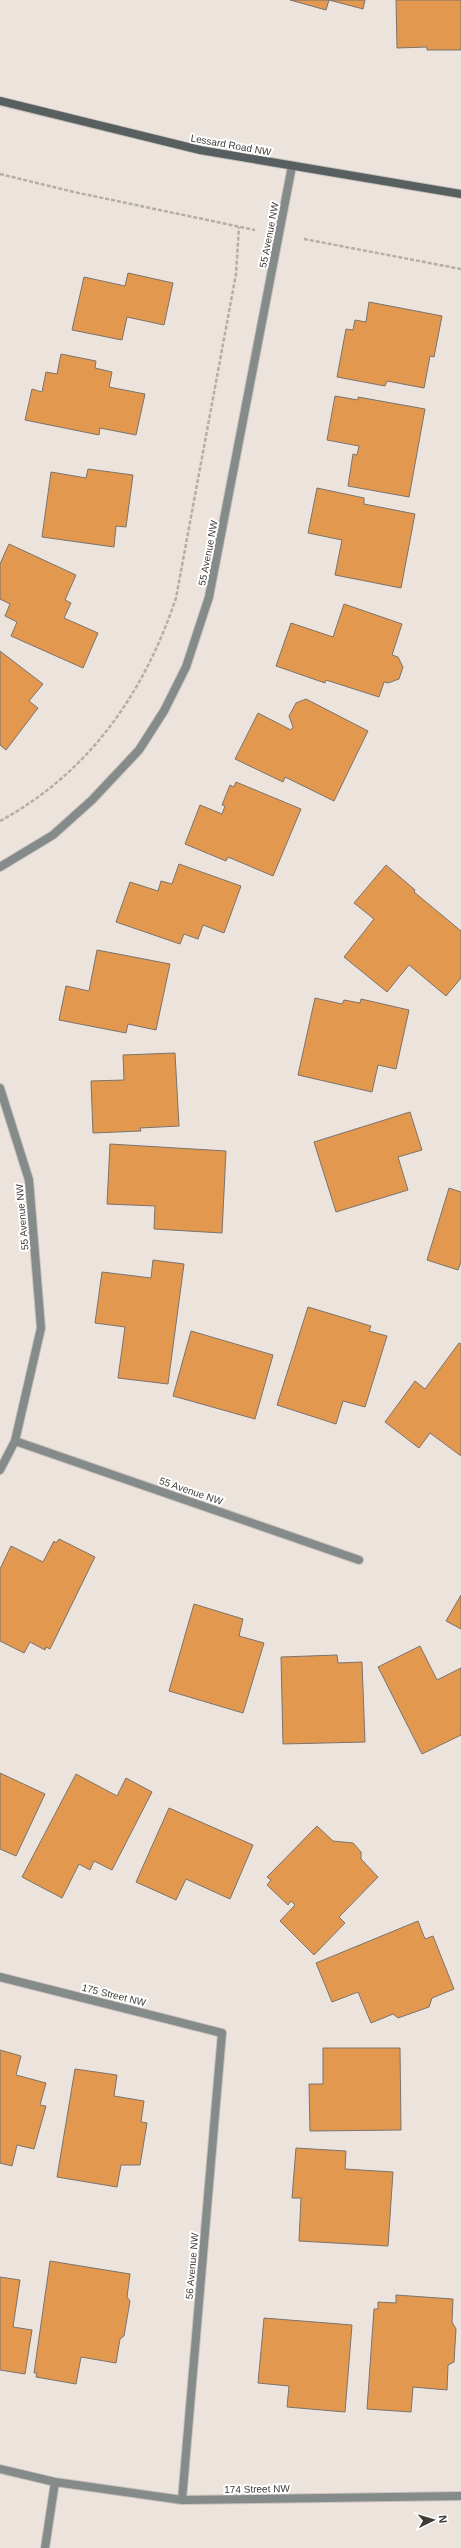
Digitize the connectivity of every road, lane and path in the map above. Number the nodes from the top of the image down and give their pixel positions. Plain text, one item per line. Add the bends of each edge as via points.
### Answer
1 (0, 101) edge
2 (292, 166) junction
3 (0, 174) edge
4 (461, 194) edge
5 (316, 241) dead end
6 (461, 269) edge
7 (0, 821) edge
8 (0, 867) edge
9 (0, 1088) edge
10 (15, 1441) junction
11 (0, 1470) edge
12 (359, 1560) dead end
13 (0, 1977) edge
14 (222, 2033) joint
15 (0, 2469) edge
16 (55, 2482) junction
17 (461, 2496) edge
18 (182, 2500) junction
19 (45, 2548) edge

1 - 2 main road, Lessard Road NW via 200,150
2 - 4 main road, Lessard Road NW
2 - 8 street, 55 Avenue NW via 209,597 186,668 164,711 139,750 92,800 53,834
3 - 7 path via 240,227 240,239 236,274 176,598 152,659 131,698 107,732 77,765 50,788
5 - 6 path
9 - 10 street, 55 Avenue NW via 29,1180 41,1328
10 - 11 street, 55 Avenue NW
10 - 12 street, 55 Avenue NW
13 - 14 street, 175 Street NW
14 - 18 street, 56 Avenue NW
15 - 16 street, 174 Street NW
16 - 18 street, 174 Street NW
16 - 19 street
17 - 18 street, 174 Street NW

